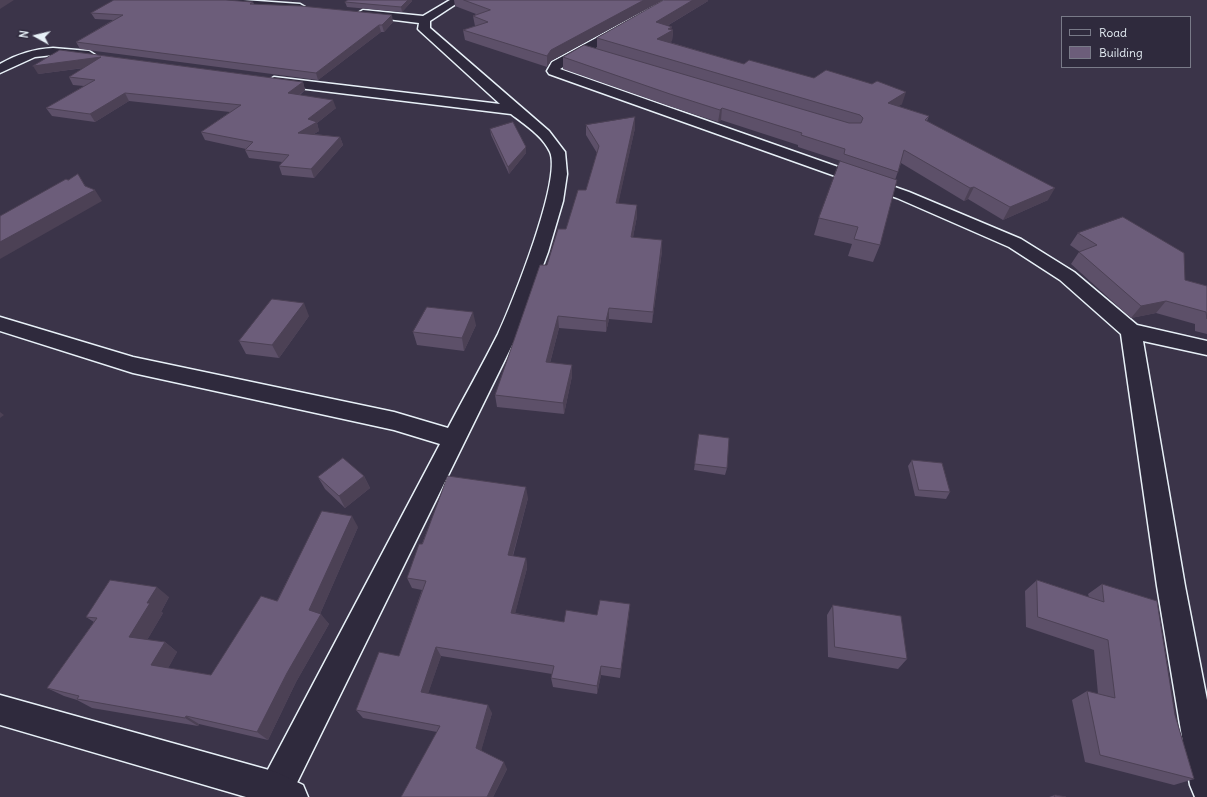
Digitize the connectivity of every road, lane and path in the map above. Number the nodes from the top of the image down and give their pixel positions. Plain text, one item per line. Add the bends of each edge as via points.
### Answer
1 (195, 0) edge
2 (457, 0) edge
3 (674, 0) edge
4 (311, 8) edge
5 (350, 12) edge
6 (425, 20) junction
7 (103, 57) edge
8 (0, 69) edge
9 (264, 80) edge
10 (515, 110) junction
11 (0, 324) edge
12 (1131, 331) junction
13 (1207, 348) edge
14 (454, 438) junction
15 (0, 710) edge
16 (1207, 785) edge
17 (283, 793) edge

1 - 4 street
2 - 6 street
3 - 12 street via 590,52 556,65 553,71 903,195 1015,243 1067,276
5 - 6 street
6 - 10 street via 424,29
7 - 8 street via 42,51 22,56
9 - 10 street
10 - 14 street via 544,134 558,152 555,201 539,252 508,333
11 - 14 street via 133,365 394,421
12 - 13 street
12 - 16 street via 1171,586
14 - 17 street
15 - 17 street

